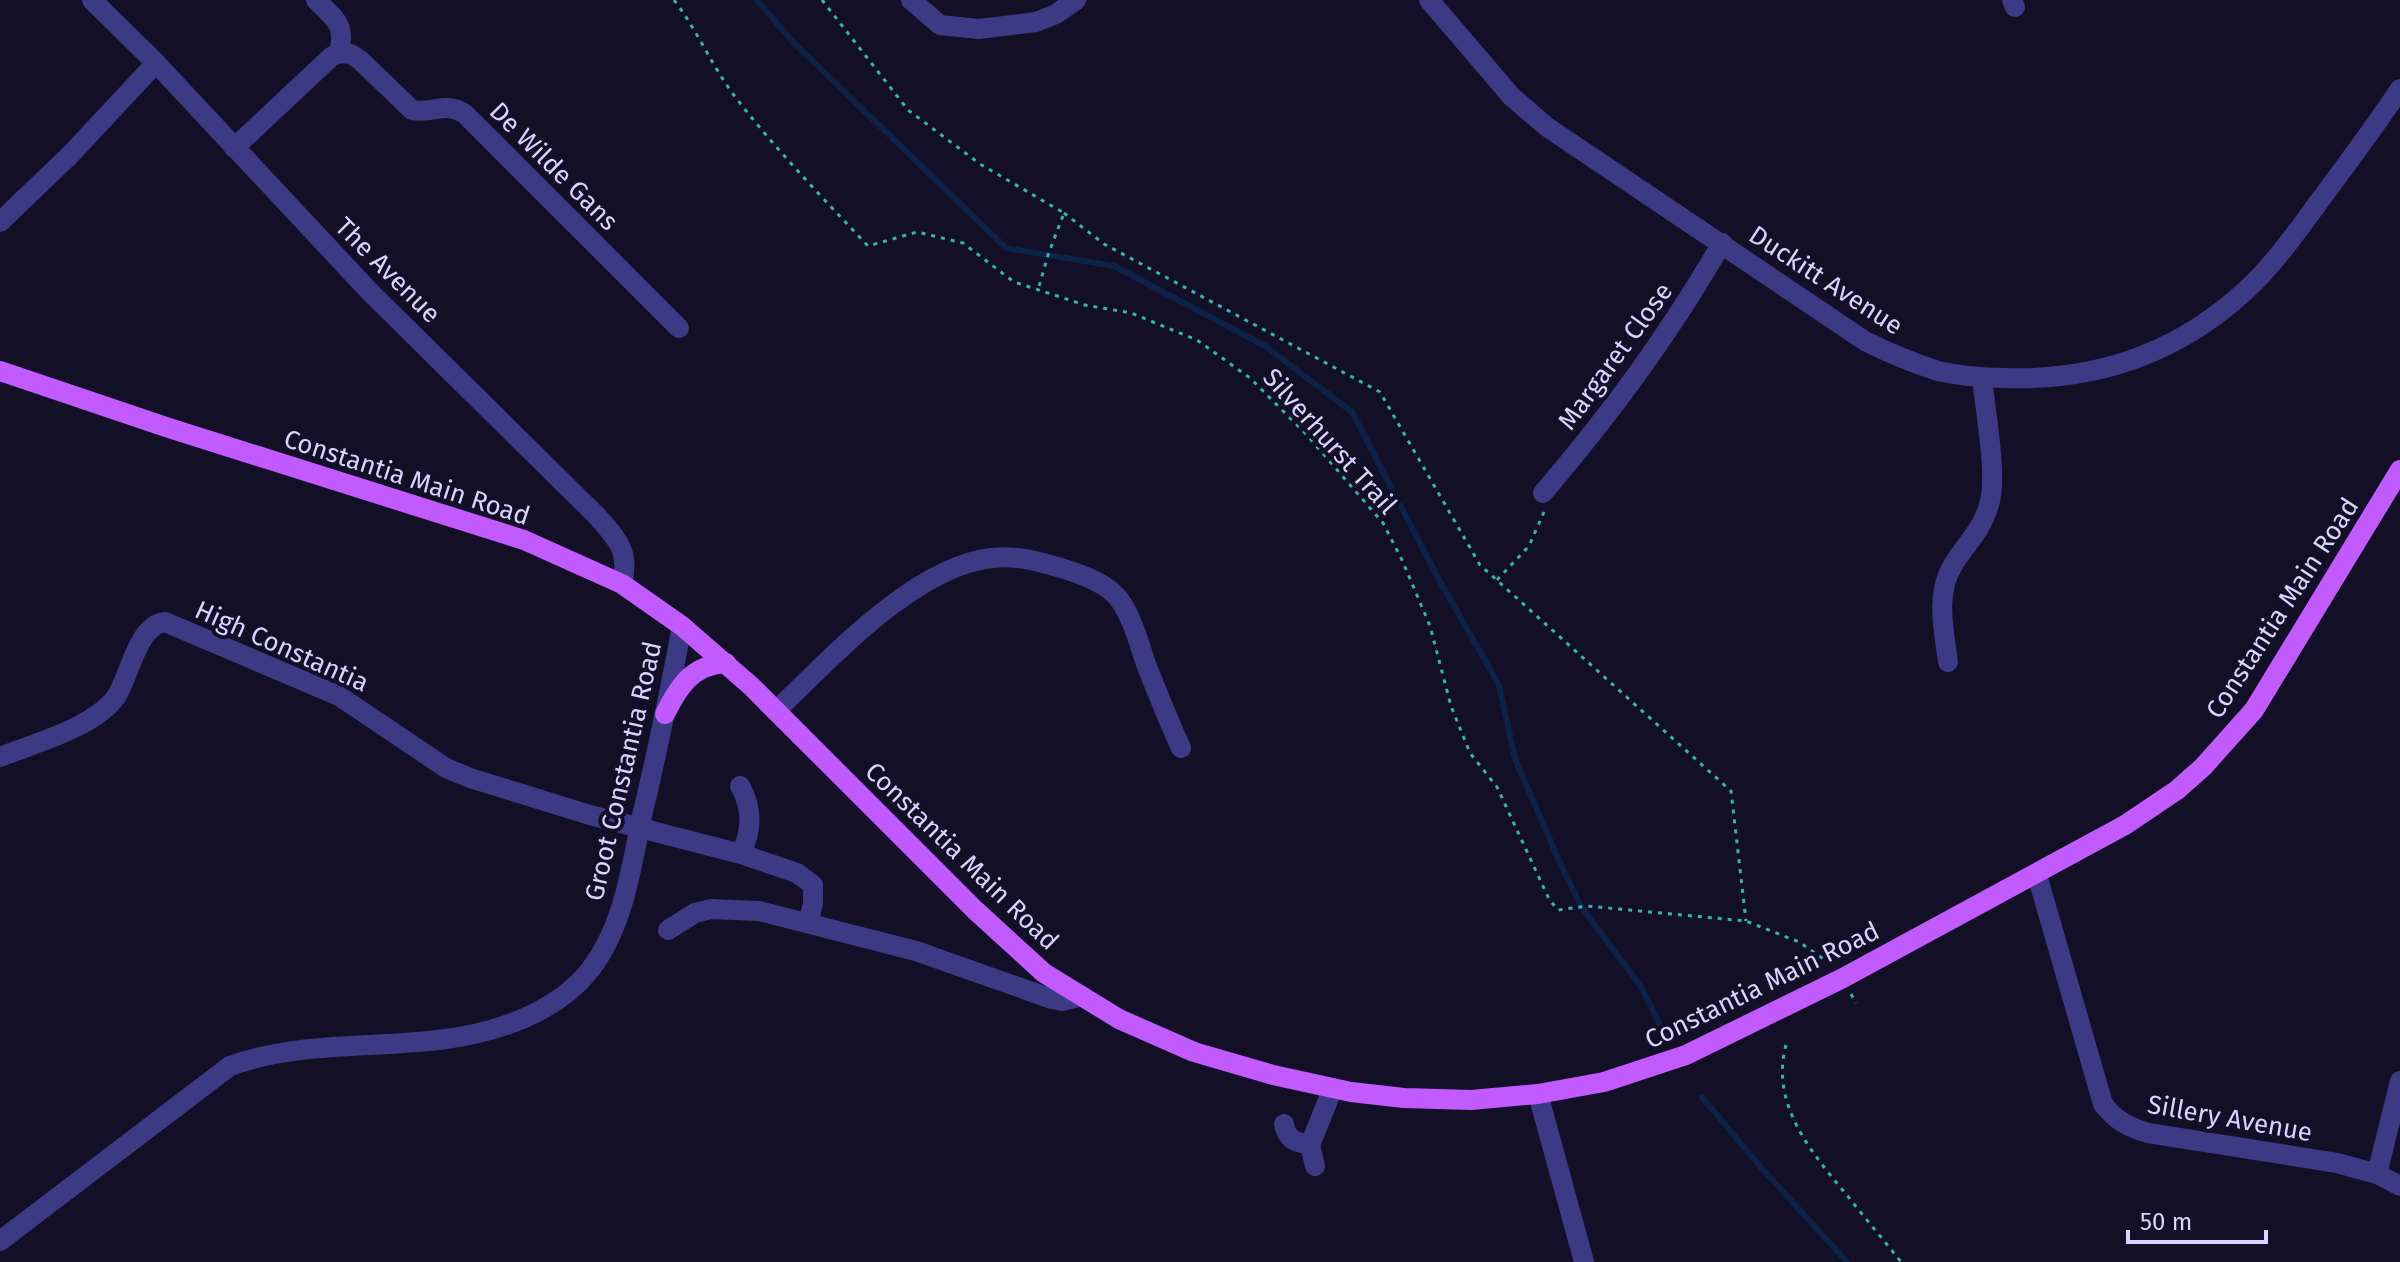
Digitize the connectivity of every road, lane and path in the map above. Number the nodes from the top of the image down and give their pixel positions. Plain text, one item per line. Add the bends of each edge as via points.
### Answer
1 (92, 0) edge
2 (316, 0) edge
3 (674, 0) edge
4 (822, 0) edge
5 (911, 0) edge
6 (1076, 0) edge
7 (1429, 0) edge
8 (339, 53) junction
9 (156, 63) junction
10 (2400, 89) edge
11 (234, 148) junction
12 (1064, 213) junction
13 (0, 222) edge
14 (1722, 243) junction
15 (1038, 290) junction
16 (679, 328) dead end
17 (0, 371) edge
18 (1982, 378) junction
19 (2400, 470) edge
20 (1543, 493) joint
21 (1497, 580) junction
22 (622, 584) junction
23 (682, 626) junction
24 (1948, 662) dead end
25 (726, 663) junction
26 (777, 710) junction
27 (665, 714) junction
28 (1181, 748) dead end
29 (0, 757) edge
30 (740, 786) dead end
31 (640, 827) junction
32 (741, 854) junction
33 (2037, 875) junction
34 (1746, 921) junction
35 (808, 923) junction
36 (668, 930) dead end
37 (1836, 967) dead end
38 (1082, 996) junction
39 (1786, 1045) dead end
40 (2400, 1081) edge
41 (1333, 1088) junction
42 (1538, 1094) junction
43 (1284, 1124) dead end
44 (1310, 1145) junction
45 (1315, 1166) dead end
46 (2377, 1174) junction
47 (2400, 1186) edge
48 (0, 1241) edge
49 (1584, 1262) edge
50 (1901, 1262) edge

1 - 9 street, The Avenue
2 - 8 street via 341,26
3 - 15 path, Silverhurst Trail via 743,106 868,246 917,232 963,243 1014,282
4 - 12 path via 908,110 980,164
5 - 6 street via 940,25 979,29 1036,22
7 - 14 street, Duckitt Avenue via 1528,112
8 - 11 street
8 - 16 street, De Wilde Gans via 360,60 412,110 452,107 465,114
9 - 11 street, The Avenue
9 - 13 street
10 - 18 street, Duckitt Avenue via 2294,235 2248,289 2216,316 2145,355 2079,376
11 - 22 street, The Avenue via 370,292 597,516 626,558
12 - 15 path
12 - 21 path via 1104,244 1380,392 1480,565
14 - 18 street, Duckitt Avenue via 1865,341 1941,371
14 - 20 street, Margaret Close via 1625,394
15 - 34 path, Silverhurst Trail via 1131,313 1197,340 1250,378 1383,523 1430,626 1451,706 1470,753 1497,787 1558,910 1587,906
17 - 22 main road, Constantia Main Road via 524,540
18 - 24 street via 1991,498 1982,526 1951,567 1942,593
19 - 33 main road, Constantia Main Road via 2254,710 2229,740 2177,790
20 - 21 path via 1545,508 1537,533
21 - 34 path via 1731,791
22 - 23 main road, Constantia Main Road
23 - 25 main road, Constantia Main Road
23 - 27 street, Groot Constantia Road
25 - 26 main road, Constantia Main Road
25 - 27 main road via 690,676
26 - 28 street via 845,645 921,585 966,564 1009,556 1068,570 1111,590 1132,623
26 - 38 main road, Constantia Main Road via 975,910 1044,973
27 - 31 street, Groot Constantia Road
29 - 31 street, High Constantia via 78,726 105,709 121,689 147,630 165,622 339,696 433,760 470,778
30 - 32 street via 751,819
31 - 32 street, High Constantia
31 - 48 street, Groot Constantia Road via 625,898 606,944 589,971 535,1013 486,1032 273,1054 230,1066
32 - 35 street, High Constantia via 808,879 814,893
33 - 42 main road, Constantia Main Road via 1686,1055 1604,1082
33 - 46 street, Sillery Avenue via 2103,1104 2114,1118 2148,1133
34 - 37 path via 1799,942
35 - 36 street via 721,908 695,913
35 - 38 street via 916,951 1052,999
38 - 41 main road, Constantia Main Road via 1119,1019 1194,1052
39 - 50 path via 1783,1084 1805,1144
40 - 46 street
41 - 42 main road, Constantia Main Road via 1471,1100
41 - 44 street
42 - 49 street
43 - 44 street via 1292,1140
44 - 45 street
46 - 47 street, Sillery Avenue

